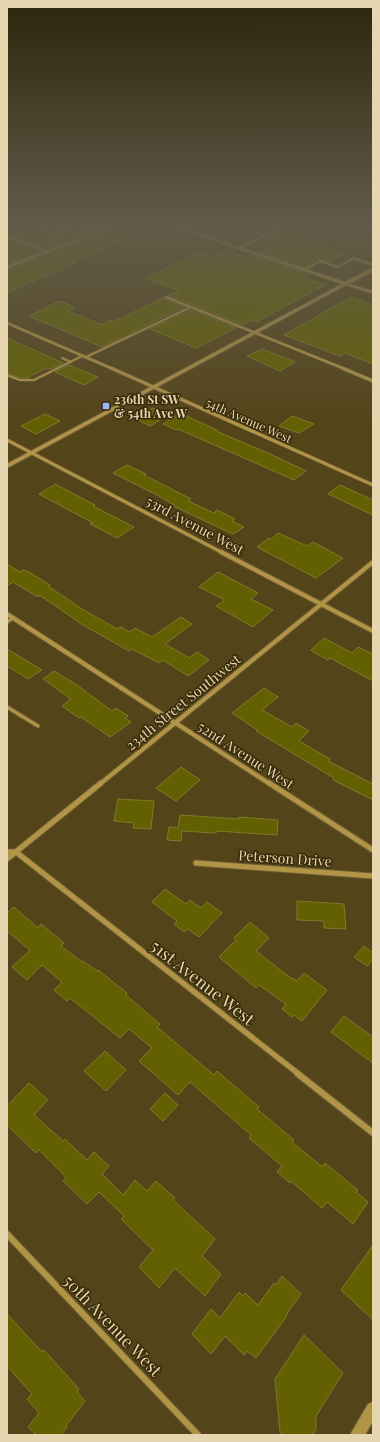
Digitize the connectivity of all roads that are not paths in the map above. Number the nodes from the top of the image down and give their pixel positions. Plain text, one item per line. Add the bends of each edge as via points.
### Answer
1 (331, 291) edge
2 (166, 297) dead end
3 (192, 307) junction
4 (7, 323) edge
5 (255, 332) junction
6 (84, 357) junction
7 (62, 358) dead end
8 (71, 362) junction
9 (7, 375) edge
10 (373, 381) edge
11 (153, 387) junction
12 (7, 440) edge
13 (33, 453) junction
14 (7, 466) edge
15 (373, 485) edge
16 (373, 562) edge
17 (322, 604) junction
18 (7, 614) edge
19 (13, 618) junction
20 (7, 622) edge
21 (373, 631) edge
22 (7, 708) edge
23 (174, 722) junction
24 (38, 726) dead end
25 (373, 850) edge
26 (7, 852) edge
27 (16, 852) junction
28 (7, 859) edge
29 (196, 862) dead end
30 (373, 876) edge
31 (373, 1133) edge
32 (7, 1234) edge
33 (373, 1409) edge
34 (361, 1433) edge
35 (198, 1435) edge

1 - 5 main road
2 - 3 street
3 - 5 street
3 - 6 lane
4 - 6 street, 54th Avenue West
5 - 10 street
5 - 11 main road
6 - 8 lane
6 - 11 street, 54th Avenue West
7 - 8 lane
8 - 9 lane via 34,380 20,380
11 - 13 main road
11 - 15 street, 54th Avenue West
12 - 13 street, 53rd Avenue West
13 - 14 main road
13 - 17 street, 53rd Avenue West
16 - 17 street, 234th Street Southwest
17 - 21 street, 53rd Avenue West
17 - 23 street, 234th Street Southwest
18 - 19 street, 52nd Avenue West
19 - 20 lane
19 - 23 street, 52nd Avenue West
22 - 24 lane
23 - 25 street, 52nd Avenue West
23 - 27 street, 234th Street Southwest
26 - 27 street
27 - 28 street, 234th Street Southwest
27 - 31 street, 51st Avenue West
29 - 30 street, Peterson Drive
32 - 35 street, 50th Avenue West
33 - 34 main road

